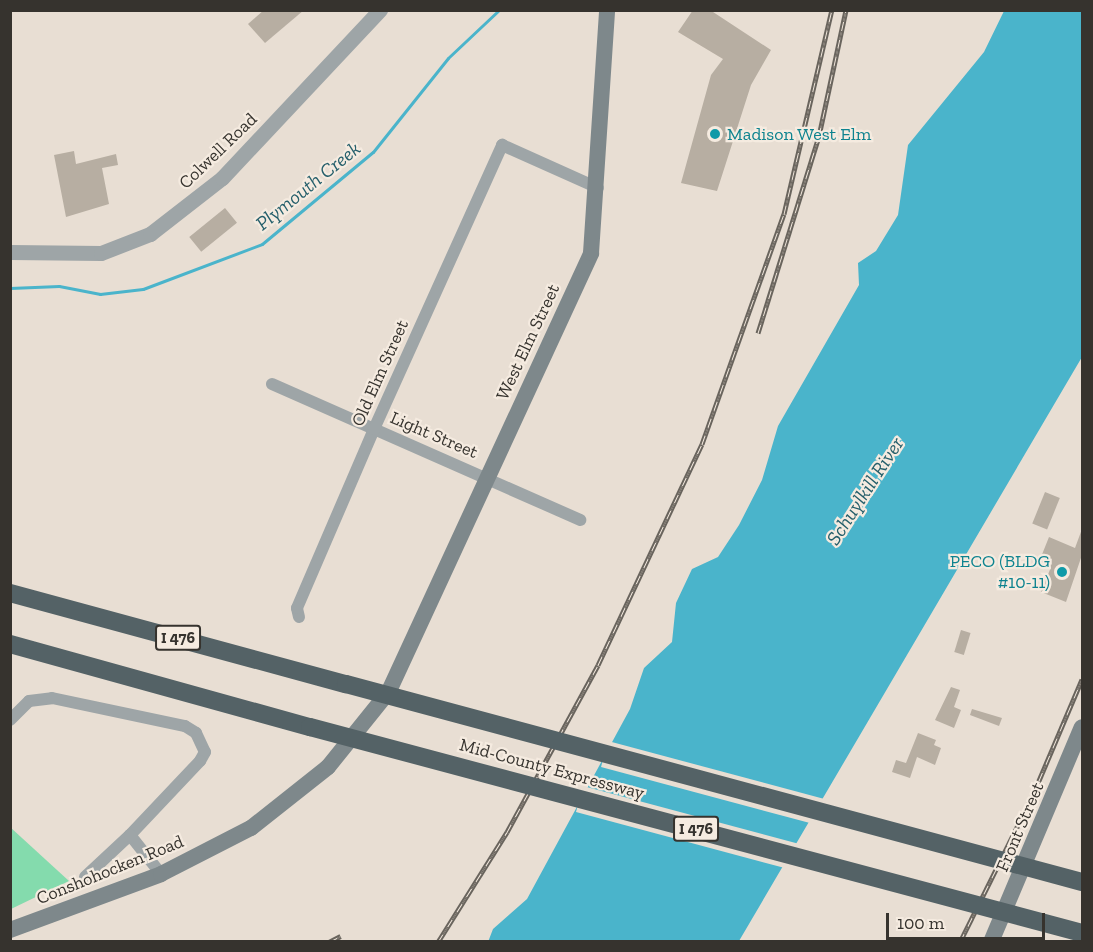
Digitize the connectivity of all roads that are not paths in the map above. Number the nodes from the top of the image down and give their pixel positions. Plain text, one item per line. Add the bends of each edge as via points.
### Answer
1 (380, 10) edge
2 (607, 10) edge
3 (598, 188) junction
4 (10, 252) edge
5 (272, 384) dead end
6 (374, 429) junction
7 (487, 477) junction
8 (580, 520) dead end
9 (10, 593) edge
10 (299, 617) dead end
11 (10, 644) edge
12 (399, 669) joint
13 (10, 720) edge
14 (1083, 727) edge
15 (130, 835) junction
16 (161, 874) junction
17 (85, 876) dead end
18 (1083, 882) edge
19 (10, 930) edge
20 (1083, 933) edge
21 (991, 942) edge

1 - 4 street, Colwell Road via 222,178 150,234 101,253
2 - 3 main road, West Elm Street
3 - 6 street, Old Elm Street via 502,145
3 - 7 main road, West Elm Street via 591,252
5 - 6 street, Light Street
6 - 7 street, Light Street
6 - 10 street, Old Elm Street via 297,608
7 - 8 street, Light Street
7 - 12 main road, West Elm Street
9 - 18 highway, Mid-County Expressway / I 476, bridge
11 - 20 highway, Mid-County Expressway / I 476, bridge
12 - 16 main road, Conshohocken Road via 368,722 300,792 251,828
13 - 15 street via 29,701 52,698 185,726 201,740 205,752 200,761
14 - 21 main road, Front Street
15 - 16 street
15 - 17 street
16 - 19 main road, Conshohocken Road

